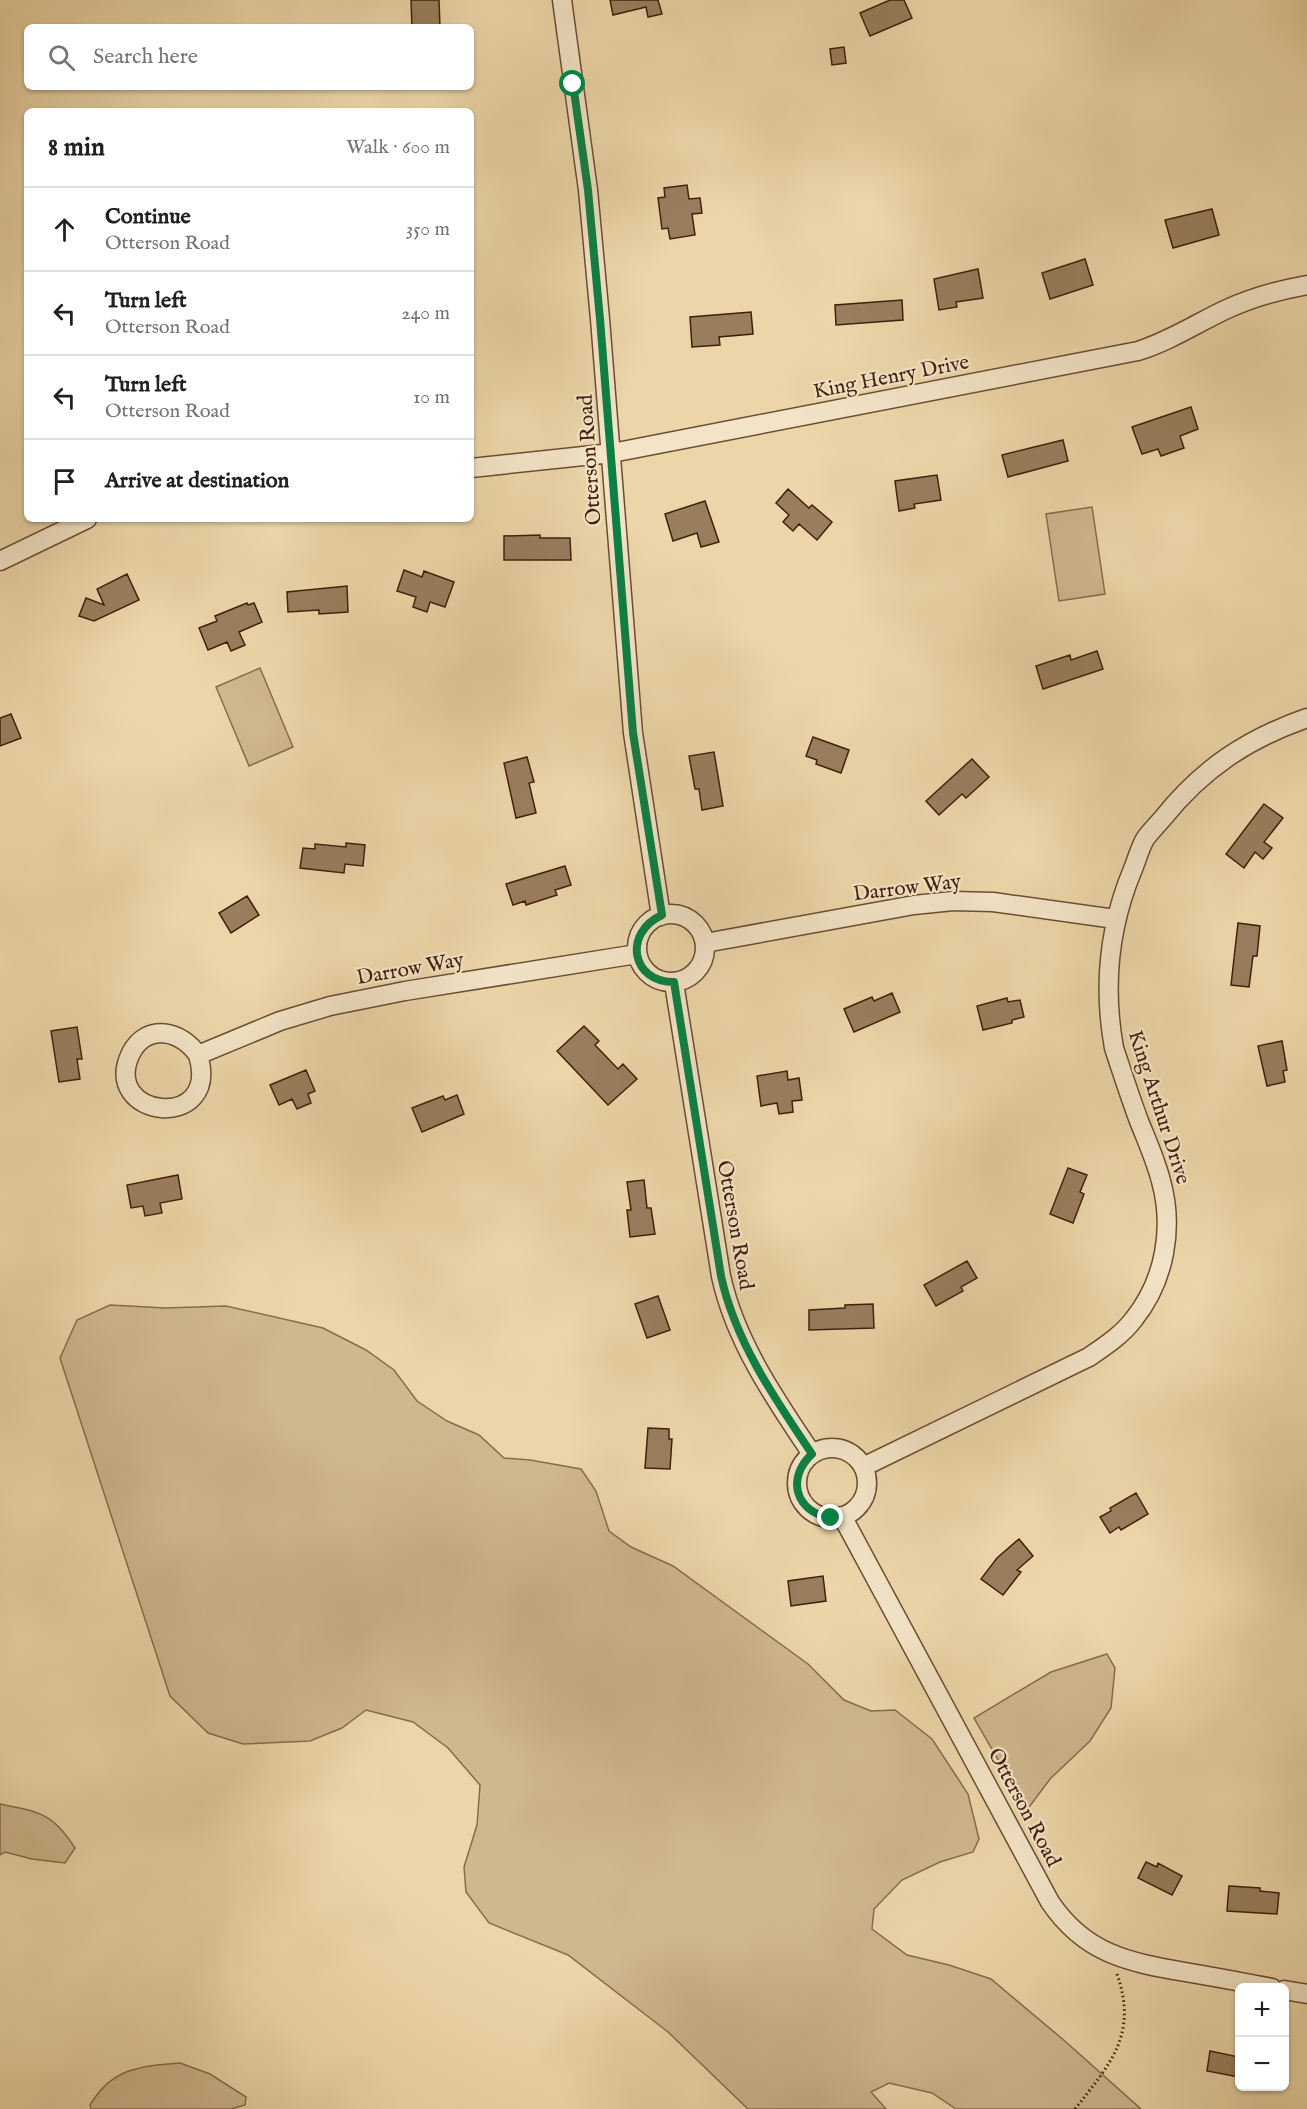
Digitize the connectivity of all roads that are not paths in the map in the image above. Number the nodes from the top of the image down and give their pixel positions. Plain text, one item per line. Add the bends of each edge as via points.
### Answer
1 (562, 0) edge
2 (1307, 285) edge
3 (612, 453) junction
4 (474, 468) edge
5 (81, 522) edge
6 (0, 561) edge
7 (1307, 718) edge
8 (662, 915) junction
9 (1115, 919) junction
10 (705, 943) junction
11 (637, 954) junction
12 (674, 982) junction
13 (198, 1055) junction
14 (812, 1454) junction
15 (863, 1467) junction
16 (842, 1516) junction
17 (1245, 1983) edge
18 (1289, 1991) edge
19 (1307, 1994) edge

1 - 3 street, Otterson Road via 588,190
2 - 3 street, King Henry Drive via 1264,294 1138,351
3 - 4 street, King Henry Drive
3 - 8 street, Otterson Road via 633,733
5 - 6 street
7 - 9 street, King Arthur Drive via 1264,735 1230,755 1183,792 1146,839
8 - 10 street via 686,917 698,928
8 - 11 street via 642,930
9 - 10 street, Darrow Way via 993,902 953,901
9 - 15 street, King Arthur Drive via 1108,988 1114,1048 1166,1202 1168,1225 1157,1278 1134,1320 1089,1357
10 - 12 street via 698,969
11 - 12 street via 650,975
11 - 13 street, Darrow Way via 330,1006 280,1021
12 - 14 street, Otterson Road via 727,1302 760,1370
13 - 13 street via 202,1066 198,1090 180,1106 156,1109 145,1105 129,1086 126,1073 131,1054 143,1040 155,1034 180,1037
14 - 15 street via 821,1449 841,1449 857,1458
14 - 16 street via 799,1471 798,1493 803,1503 820,1516
15 - 16 street via 867,1486 864,1496 859,1505
16 - 17 street, Otterson Road via 1060,1917 1076,1934 1106,1952 1138,1963
18 - 19 street

